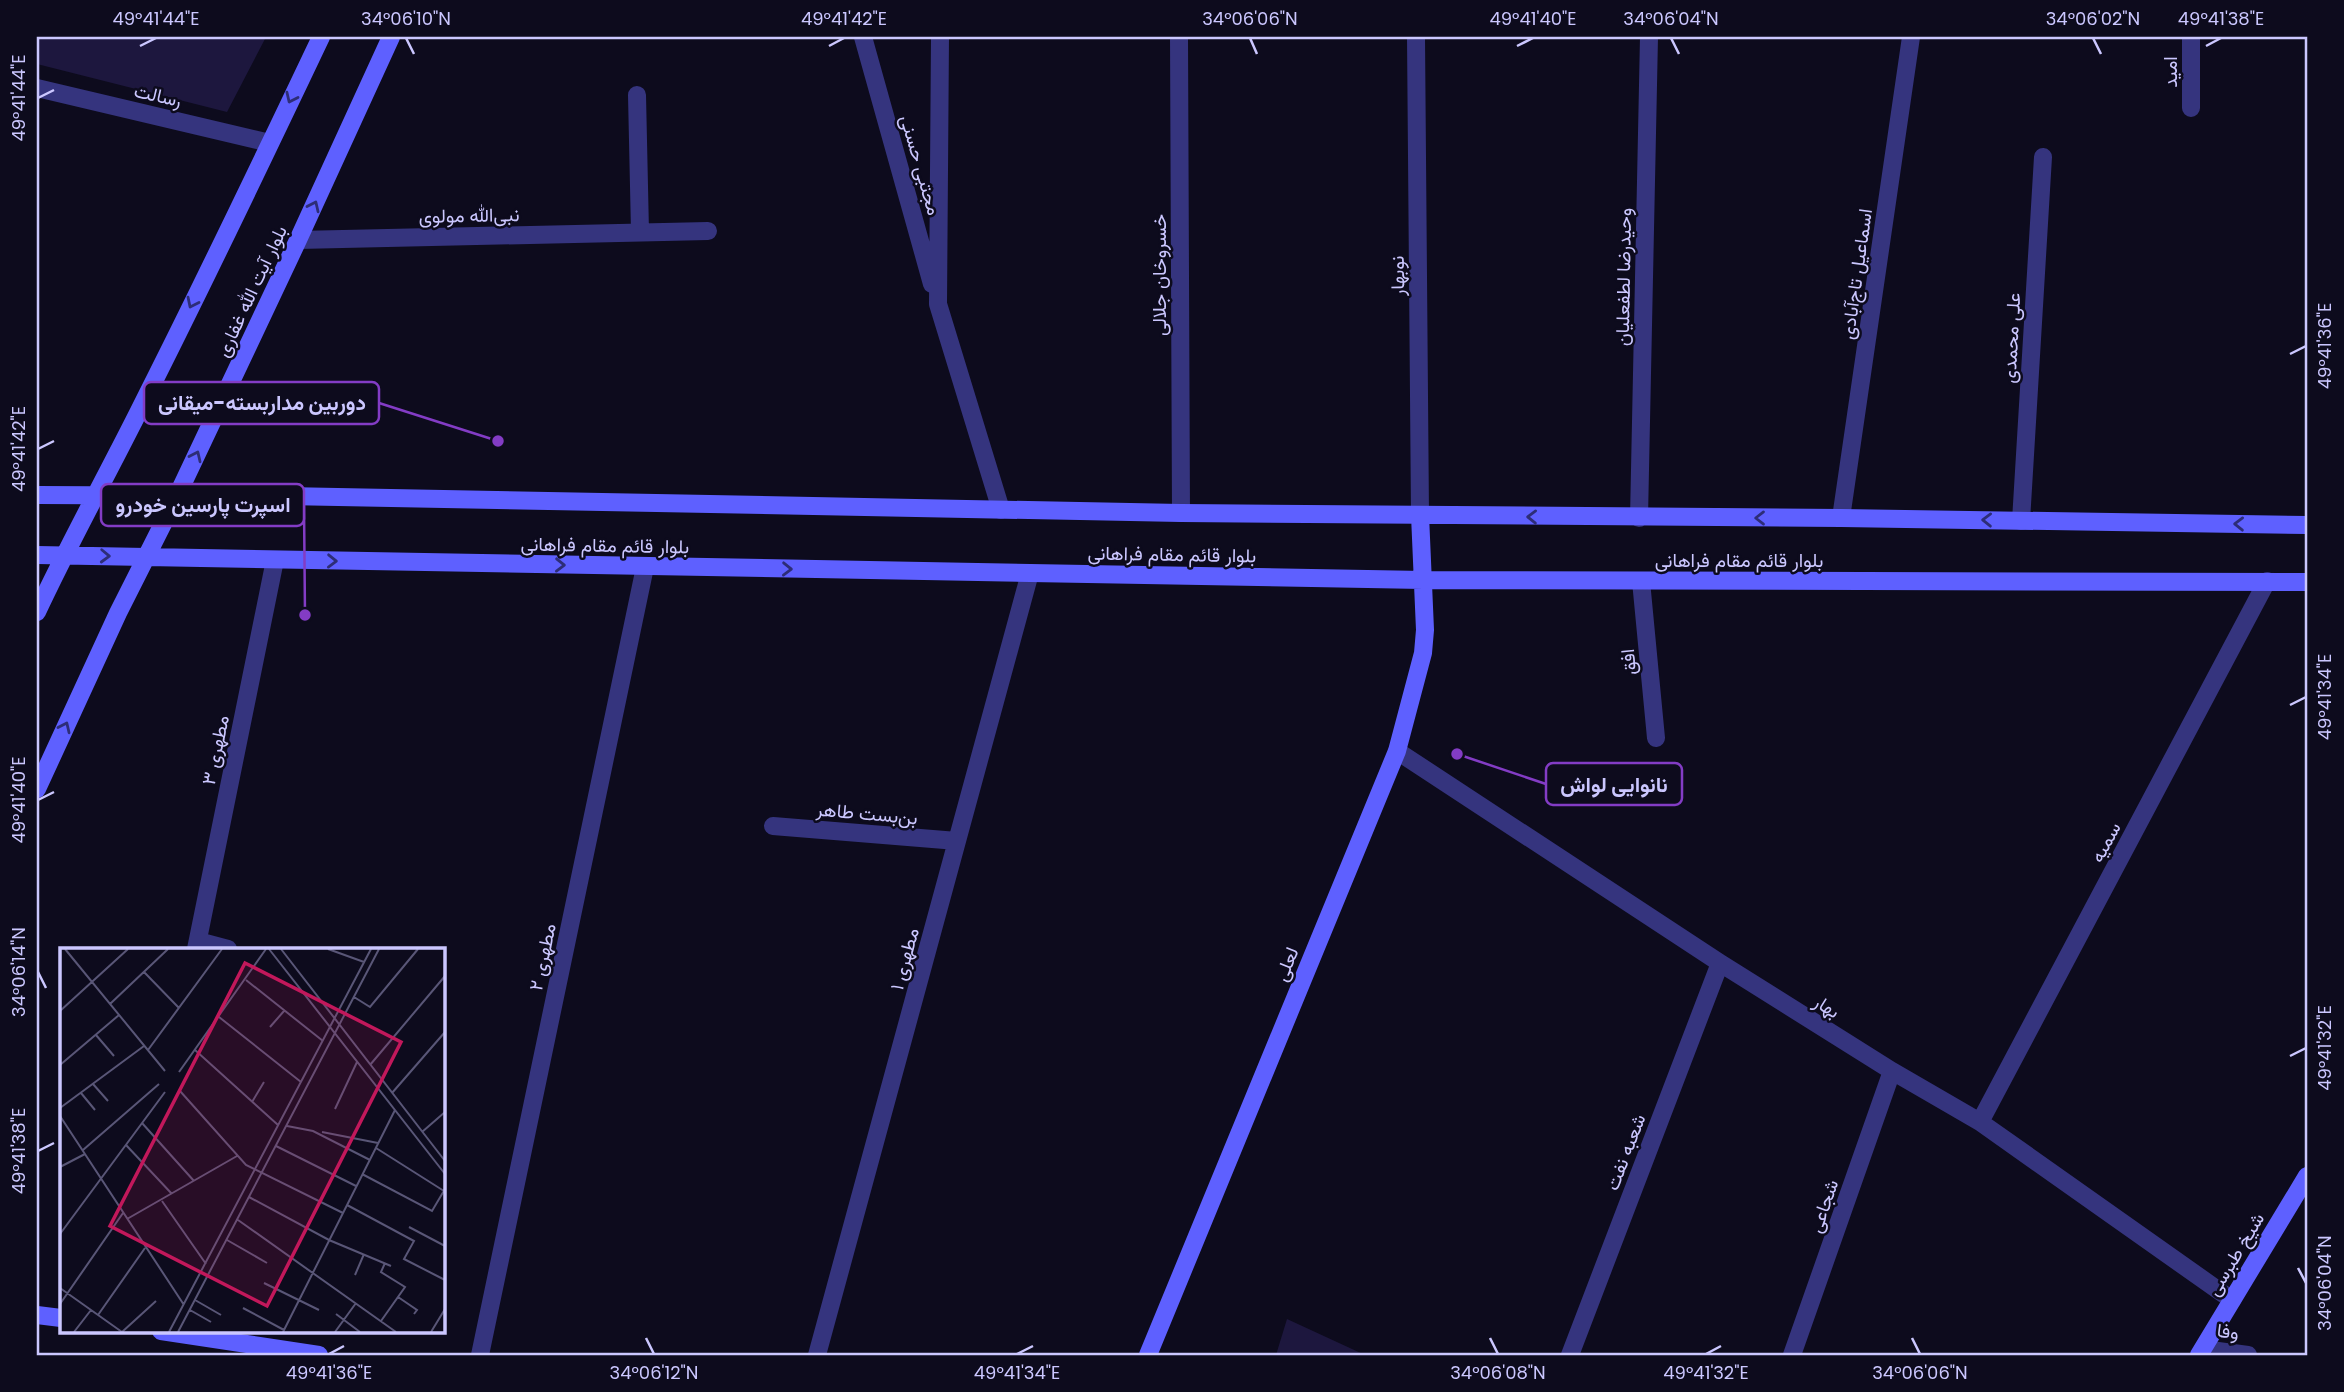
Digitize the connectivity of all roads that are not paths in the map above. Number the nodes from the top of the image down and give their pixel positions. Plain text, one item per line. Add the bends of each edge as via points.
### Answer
1 (321, 37) edge
2 (391, 37) edge
3 (863, 37) edge
4 (940, 37) edge
5 (1179, 37) edge
6 (1416, 37) edge
7 (1650, 37) edge
8 (1911, 37) edge
9 (2191, 37) edge
10 (37, 88) edge
11 (638, 95) dead end
12 (2191, 108) dead end
13 (270, 143) junction
14 (2043, 157) dead end
15 (708, 231) dead end
16 (640, 232) junction
17 (298, 240) junction
18 (938, 304) junction
19 (37, 495) edge
20 (97, 496) junction
21 (177, 496) junction
22 (1001, 510) junction
23 (1181, 513) junction
24 (1420, 515) junction
25 (1639, 518) junction
26 (1841, 518) junction
27 (2021, 521) junction
28 (2307, 525) edge
29 (37, 555) edge
30 (63, 555) junction
31 (145, 558) junction
32 (275, 560) junction
33 (645, 567) junction
34 (1030, 573) junction
35 (1423, 579) junction
36 (1641, 581) junction
37 (2267, 581) junction
38 (2307, 582) edge
39 (37, 612) edge
40 (1656, 738) dead end
41 (1397, 751) junction
42 (37, 789) edge
43 (773, 826) dead end
44 (957, 841) junction
45 (197, 945) edge
46 (220, 948) edge
47 (1720, 963) junction
48 (1892, 1071) junction
49 (1980, 1122) junction
50 (2307, 1176) edge
51 (2232, 1300) junction
52 (37, 1315) edge
53 (60, 1318) edge
54 (168, 1332) edge
55 (2201, 1352) edge
56 (318, 1355) edge
57 (480, 1355) edge
58 (817, 1355) edge
59 (1147, 1355) edge
60 (1570, 1355) edge
61 (1792, 1355) edge
62 (2248, 1355) edge

1 -> 13 main road
17 -> 2 main road, بلوار آیت الله غفاری
3 - 18 street, مجتبی حسنی
4 - 18 street, مجتبی حسنی
5 - 23 street, خسروخان جلالی
6 - 24 street, نوبهار
7 - 25 street, وحیدرضا لطفعلیان
8 - 26 street, اسماعیل تاج‌آبادی
9 - 12 street, امید
10 - 13 street, رسالت
11 - 16 street
13 -> 20 main road
14 - 27 street, علی محمدی
15 - 16 street, نبی‌الله مولوی
16 - 17 street, نبی‌الله مولوی
21 -> 17 main road, بلوار آیت الله غفاری
18 - 22 street, مجتبی حسنی
19 - 20 main road
20 - 21 main road
20 - 30 main road
21 - 22 main road
21 - 31 main road, بلوار آیت الله غفاری
22 - 23 main road
23 - 24 main road
25 -> 24 main road
24 - 35 main road, لعلی
26 -> 25 main road
27 -> 26 main road
28 -> 27 main road
29 - 30 main road, بلوار قائم مقام فراهانی
30 -> 31 main road, بلوار قائم مقام فراهانی
30 - 39 main road
31 - 32 main road, بلوار قائم مقام فراهانی
42 -> 31 main road, بلوار آیت الله غفاری
32 -> 33 main road, بلوار قائم مقام فراهانی
32 - 45 street, مطهری ۳
33 -> 34 main road, بلوار قائم مقام فراهانی
33 - 57 street, مطهری ۲
34 - 35 main road, بلوار قائم مقام فراهانی
34 - 44 street, مطهری ۱
35 - 36 main road, بلوار قائم مقام فراهانی
35 - 41 main road, لعلی via 1423,653
36 - 37 main road, بلوار قائم مقام فراهانی
36 - 40 street, افق
37 - 38 main road, بلوار قائم مقام فراهانی
37 - 49 street, سمیه
41 - 47 street, بهار
41 - 59 main road, لعلی
43 - 44 street, بن‌بست طاهر
44 - 58 street, مطهری ۱
45 - 46 street
47 - 48 street, بهار
47 - 60 street, شعبه نفت
48 - 49 street, بهار
48 - 61 street, شجاعی
49 - 51 street, بهار
50 - 51 main road, شیخ طبرسی
51 - 55 main road, شیخ طبرسی
52 - 53 main road
54 - 56 main road
55 - 62 street, وفا

